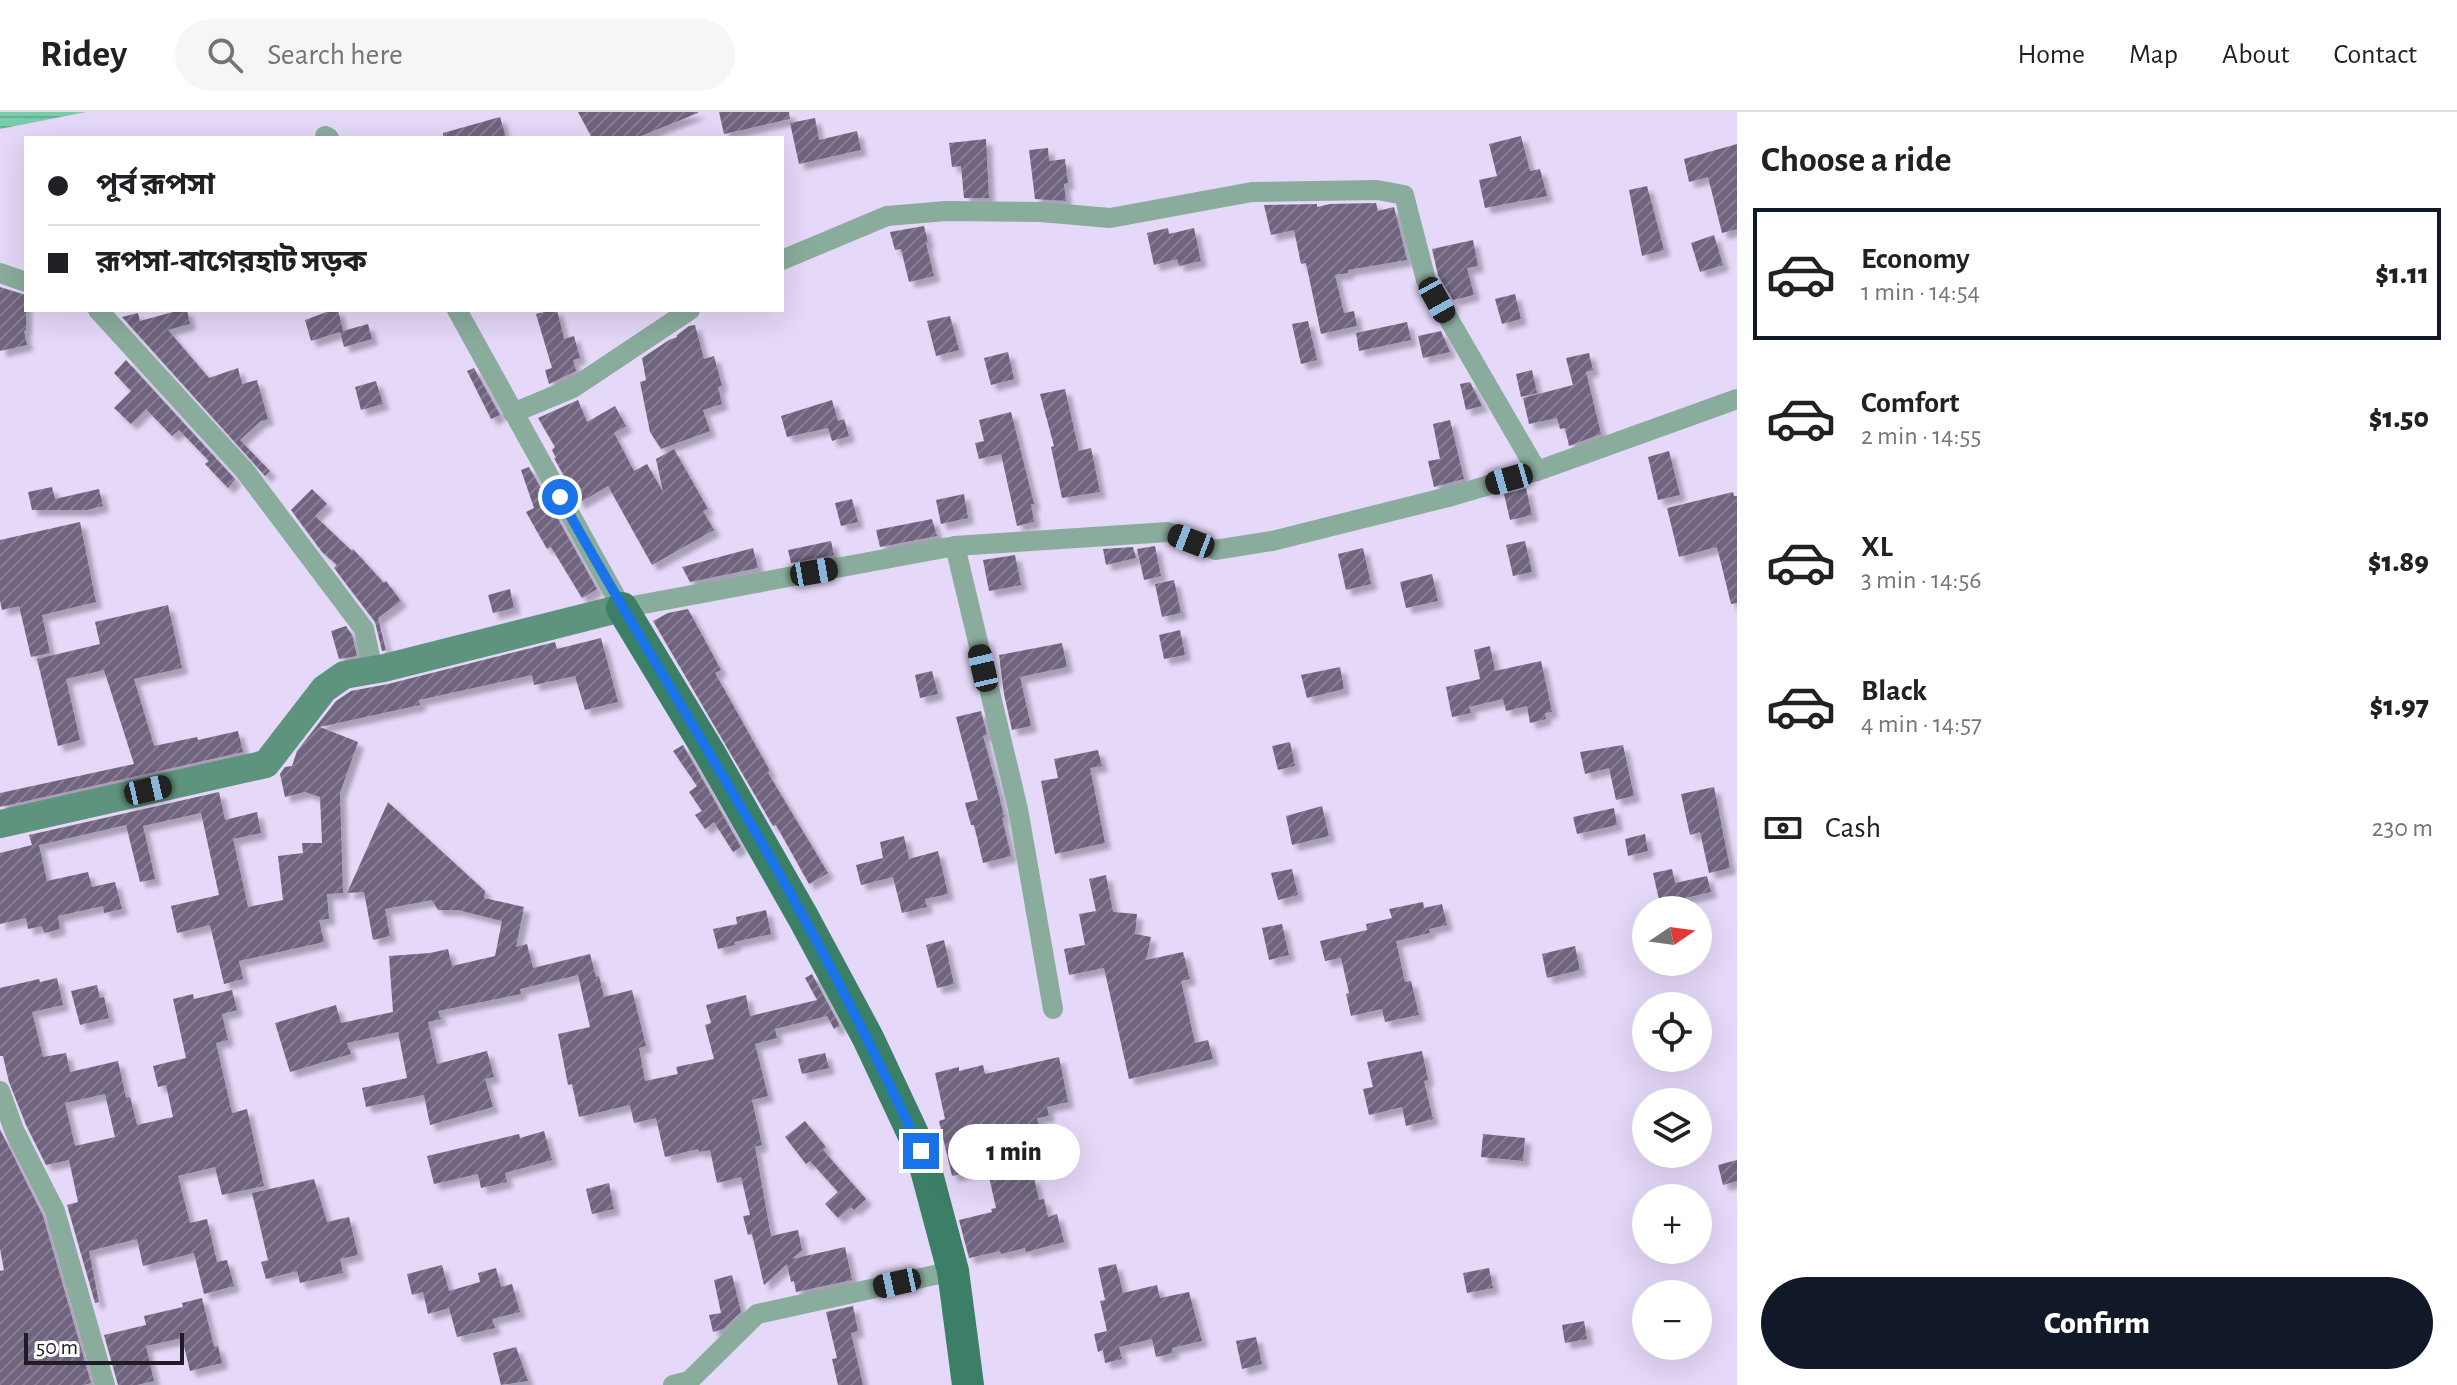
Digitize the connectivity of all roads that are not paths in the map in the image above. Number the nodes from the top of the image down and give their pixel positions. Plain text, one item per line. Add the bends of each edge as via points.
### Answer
1 (784, 259) edge
2 (0, 273) edge
3 (24, 281) edge
4 (100, 312) edge
5 (458, 312) edge
6 (687, 312) edge
7 (1737, 399) edge
8 (513, 413) junction
9 (1537, 471) junction
10 (955, 546) junction
11 (622, 608) junction
12 (373, 670) junction
13 (0, 824) edge
14 (1053, 1009) dead end
15 (0, 1091) edge
16 (953, 1271) junction
17 (105, 1385) edge
18 (673, 1385) edge
19 (968, 1385) edge

1 - 9 street via 887,216 946,211 1110,218 1252,192 1377,190 1404,195 1426,280
2 - 3 street
4 - 12 street via 245,471 364,629
5 - 8 street
6 - 8 street via 573,388
7 - 9 street
8 - 11 street
9 - 10 street via 1272,541 1215,550 1168,532
10 - 11 street
10 - 14 street via 1018,809
11 - 12 main road
11 - 16 main road via 717,766 868,1038 921,1151
12 - 13 main road via 344,675 324,689 266,764
15 - 17 street via 55,1211
16 - 18 street via 757,1314 689,1381
16 - 19 main road

